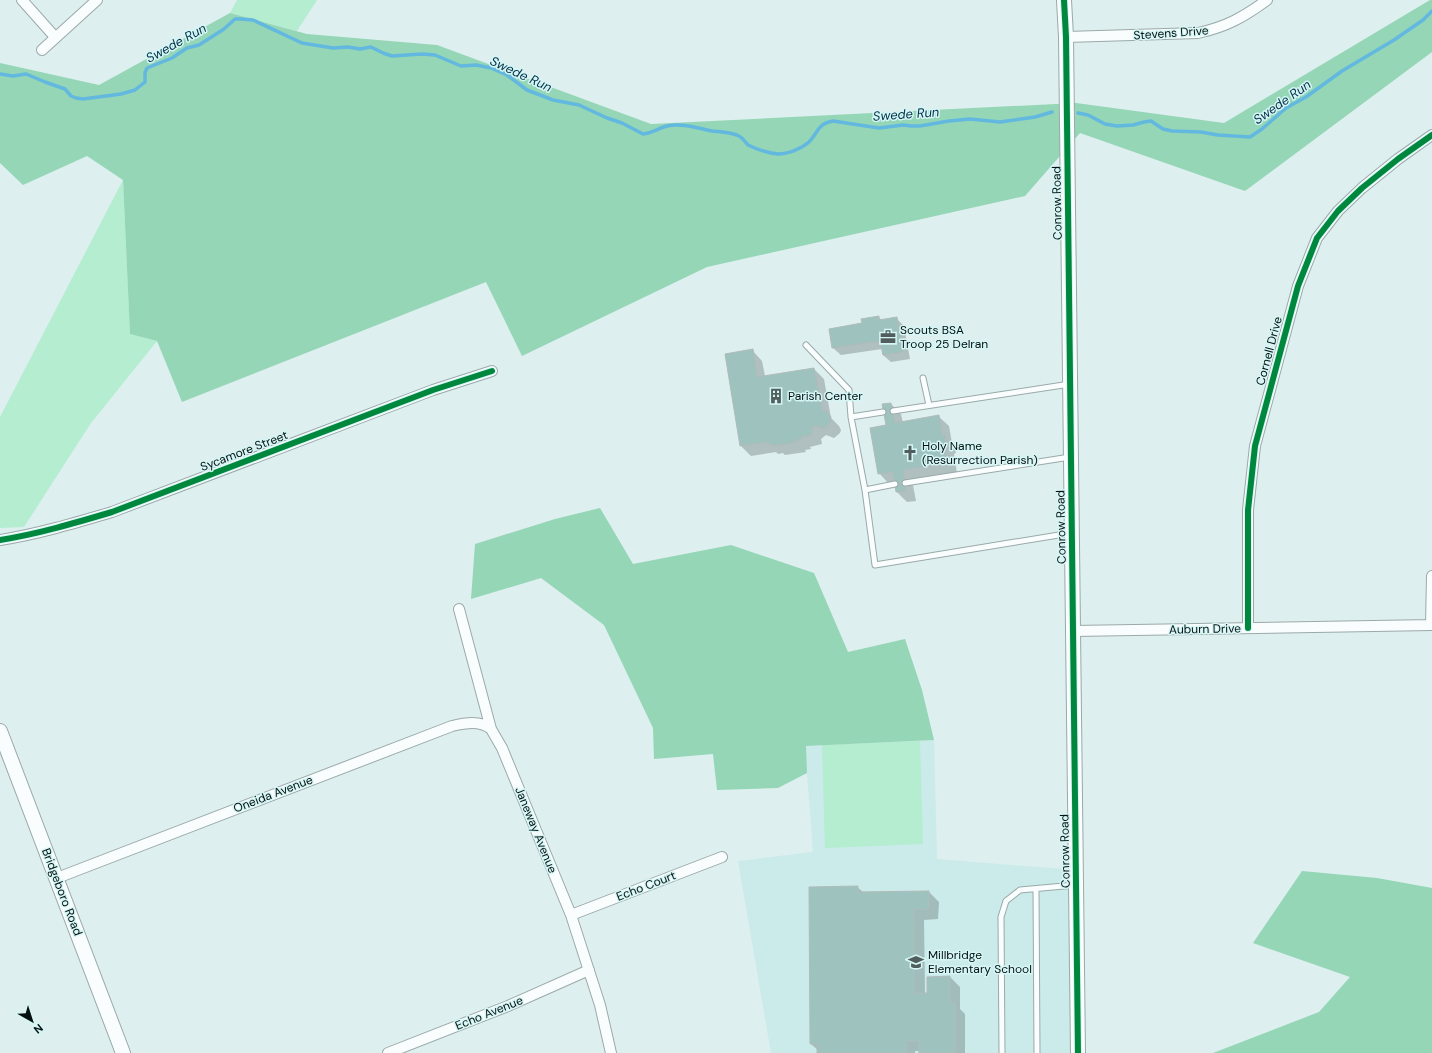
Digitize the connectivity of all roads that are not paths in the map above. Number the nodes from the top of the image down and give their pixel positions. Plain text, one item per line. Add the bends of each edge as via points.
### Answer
1 (22, 0) edge
2 (97, 0) edge
3 (1064, 0) edge
4 (1267, 0) edge
5 (54, 37) junction
6 (1066, 37) junction
7 (42, 50) dead end
8 (1432, 135) edge
9 (806, 345) dead end
10 (492, 371) dead end
11 (923, 378) dead end
12 (1070, 384) junction
13 (929, 405) junction
14 (892, 411) dead end
15 (884, 412) dead end
16 (851, 417) junction
17 (1071, 456) junction
18 (905, 483) dead end
19 (895, 484) dead end
20 (865, 490) junction
21 (1072, 533) junction
22 (0, 540) edge
23 (1432, 576) edge
24 (459, 609) dead end
25 (1432, 625) edge
26 (1248, 628) junction
27 (1073, 631) junction
28 (491, 729) junction
29 (0, 731) edge
30 (722, 857) dead end
31 (57, 878) junction
32 (1076, 885) junction
33 (1036, 889) junction
34 (570, 915) junction
35 (589, 970) junction
36 (123, 1053) edge
37 (388, 1053) edge
38 (611, 1053) edge
39 (1002, 1053) edge
40 (1037, 1053) edge
41 (1078, 1053) edge

1 - 5 street
2 - 5 street
3 - 6 street, Conrow Road
4 - 6 street, Stevens Drive via 1246,16 1216,30 1198,33
5 - 7 street
6 - 12 street, Conrow Road
8 - 26 street, Cornell Drive via 1362,188 1338,211 1317,238 1298,286 1255,446 1248,510
9 - 16 lane via 849,390
10 - 22 street, Sycamore Street via 433,390 112,512 66,526
11 - 13 lane
12 - 13 lane
12 - 17 street, Conrow Road
13 - 14 lane
15 - 16 lane
16 - 20 lane
17 - 18 lane
17 - 21 street, Conrow Road
19 - 20 lane
20 - 21 lane via 875,565
21 - 27 street, Conrow Road
23 - 25 street
24 - 28 street, Janeway Avenue
25 - 26 street, Auburn Drive
26 - 27 street, Auburn Drive
27 - 32 street, Conrow Road
28 - 31 street, Oneida Avenue via 480,723 452,726
28 - 34 street, Janeway Avenue via 502,748
29 - 31 street, Bridgeboro Road
30 - 34 street, Echo Court
31 - 36 street, Bridgeboro Road
32 - 33 lane
32 - 41 street, Conrow Road
33 - 39 lane via 1020,890 1006,901 1001,917
33 - 40 lane
34 - 35 street, Janeway Avenue
35 - 37 street, Echo Avenue via 508,1006
35 - 38 street, Janeway Avenue

